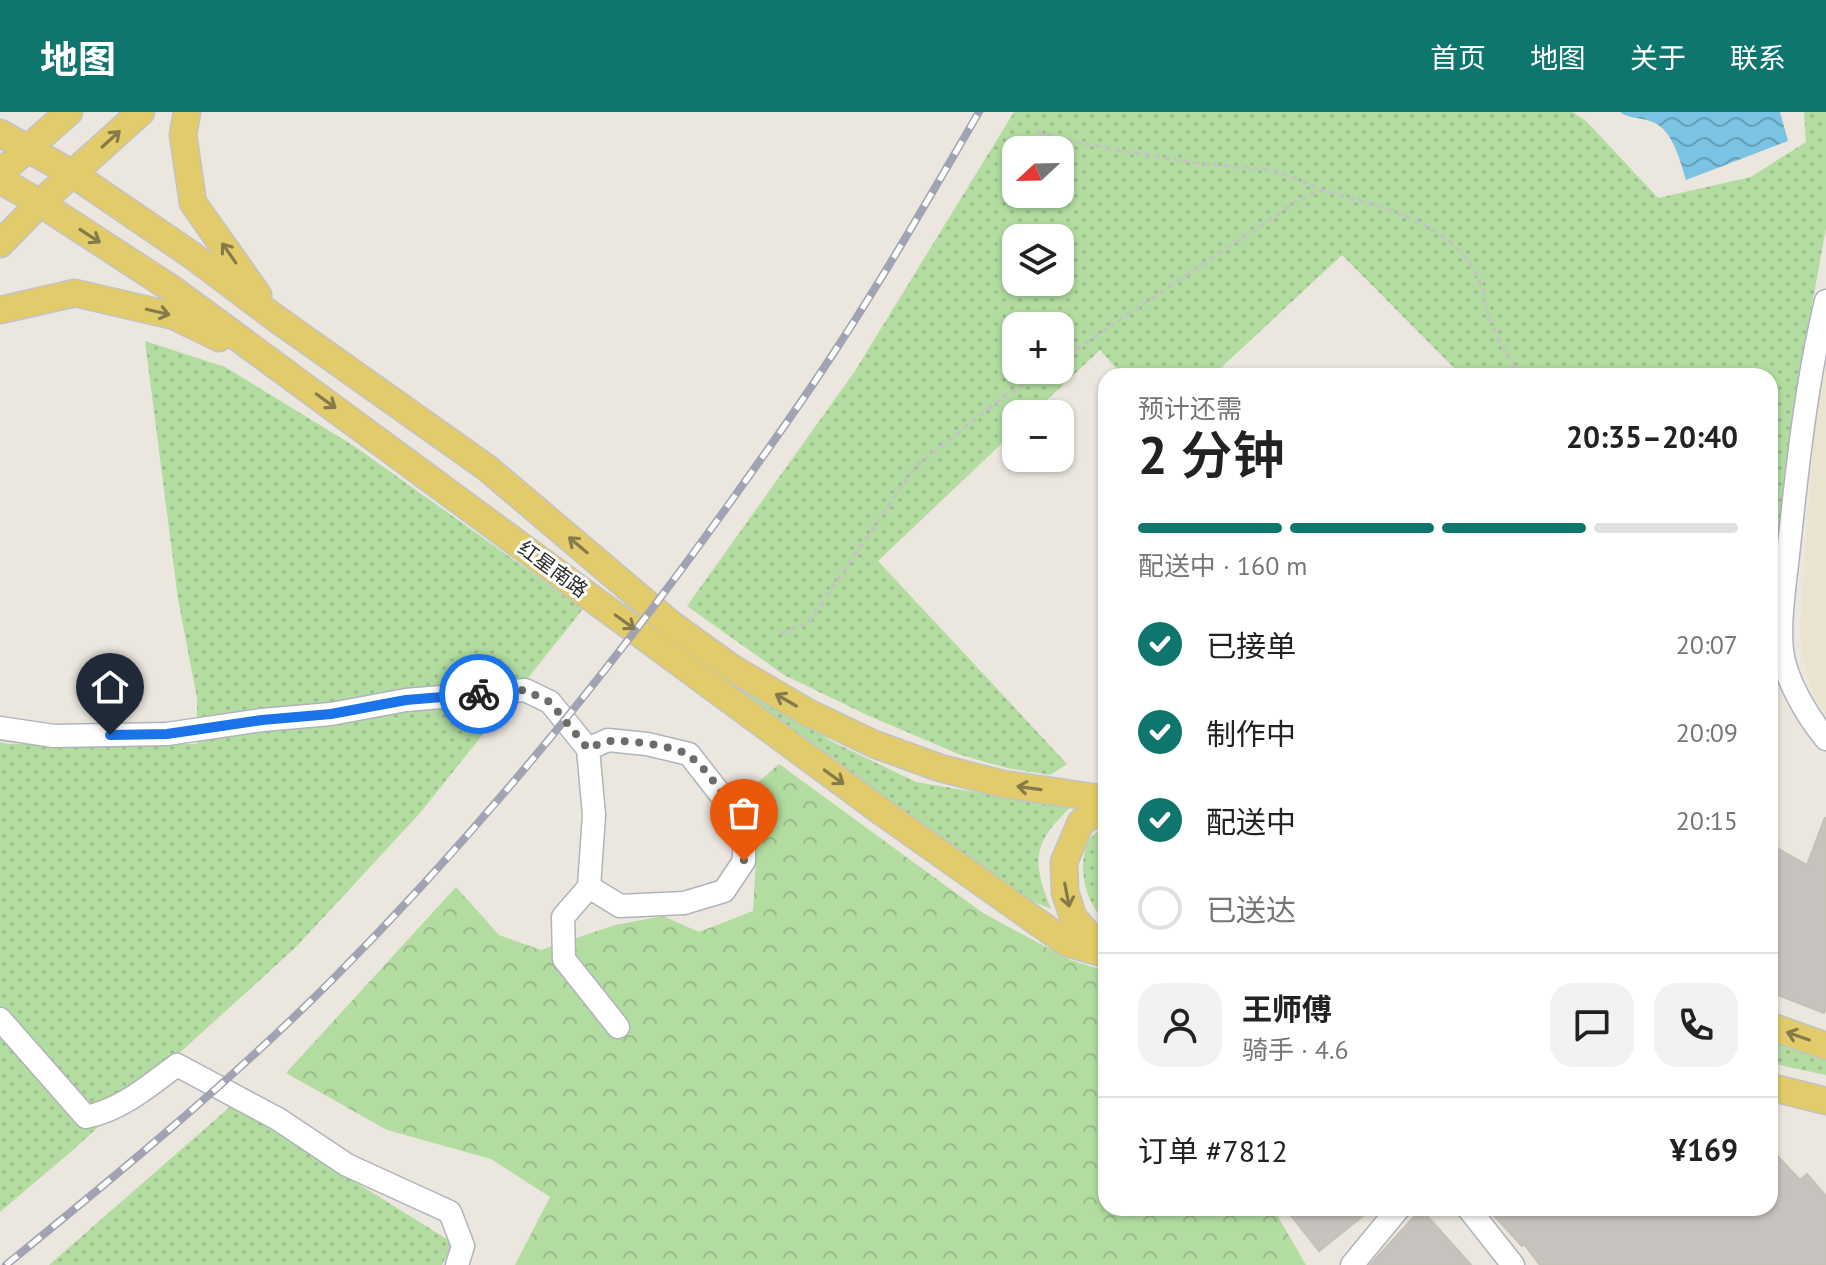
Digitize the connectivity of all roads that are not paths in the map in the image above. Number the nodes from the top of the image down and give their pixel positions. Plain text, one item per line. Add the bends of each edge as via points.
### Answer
1 (69, 112) edge
2 (141, 112) edge
3 (187, 112) edge
4 (0, 133) edge
5 (27, 148) junction
6 (0, 173) edge
7 (73, 174) junction
8 (0, 180) edge
9 (40, 203) junction
10 (0, 244) edge
11 (1826, 301) edge
12 (0, 310) edge
13 (274, 317) junction
14 (286, 372) junction
15 (1778, 649) edge
16 (1778, 661) edge
17 (0, 728) edge
18 (1826, 739) edge
19 (588, 749) junction
20 (1098, 798) edge
21 (1098, 812) edge
22 (589, 887) junction
23 (1098, 945) edge
24 (1098, 952) edge
25 (0, 1019) edge
26 (618, 1027) dead end
27 (1778, 1029) edge
28 (1826, 1046) edge
29 (1778, 1089) edge
30 (1826, 1101) edge
31 (1392, 1216) edge
32 (1474, 1216) edge
33 (457, 1265) edge
34 (1352, 1265) edge
35 (1513, 1265) edge

1 - 5 main road
7 -> 2 main road
13 -> 3 main road via 193,203 183,135
4 - 5 main road
5 - 6 main road
5 - 7 main road, 红星南路
7 - 9 main road
7 - 13 main road, 红星南路
8 - 9 main road, 红星南路
9 - 10 main road
9 -> 14 main road, 红星南路
11 - 15 street via 1795,488
12 -> 14 main road via 75,293 174,316
20 -> 13 main road, 红星南路 via 1003,784 940,768 807,712 671,624 487,468
14 -> 24 main road, 红星南路 via 894,821 1067,943
16 - 18 street
17 - 19 street via 54,736 167,734 406,700 525,690 550,702
19 - 22 street via 594,815
19 - 22 street via 608,740 689,754 728,804 744,841 744,861 724,891 684,903 620,906
21 -> 23 main road via 1081,822 1064,862 1073,917
22 - 26 street via 563,917 564,959
25 - 33 street via 86,1117 106,1113 177,1065 278,1119 347,1165 450,1212 463,1246
28 -> 27 main road
29 - 30 main road
31 - 34 street
32 - 35 street

